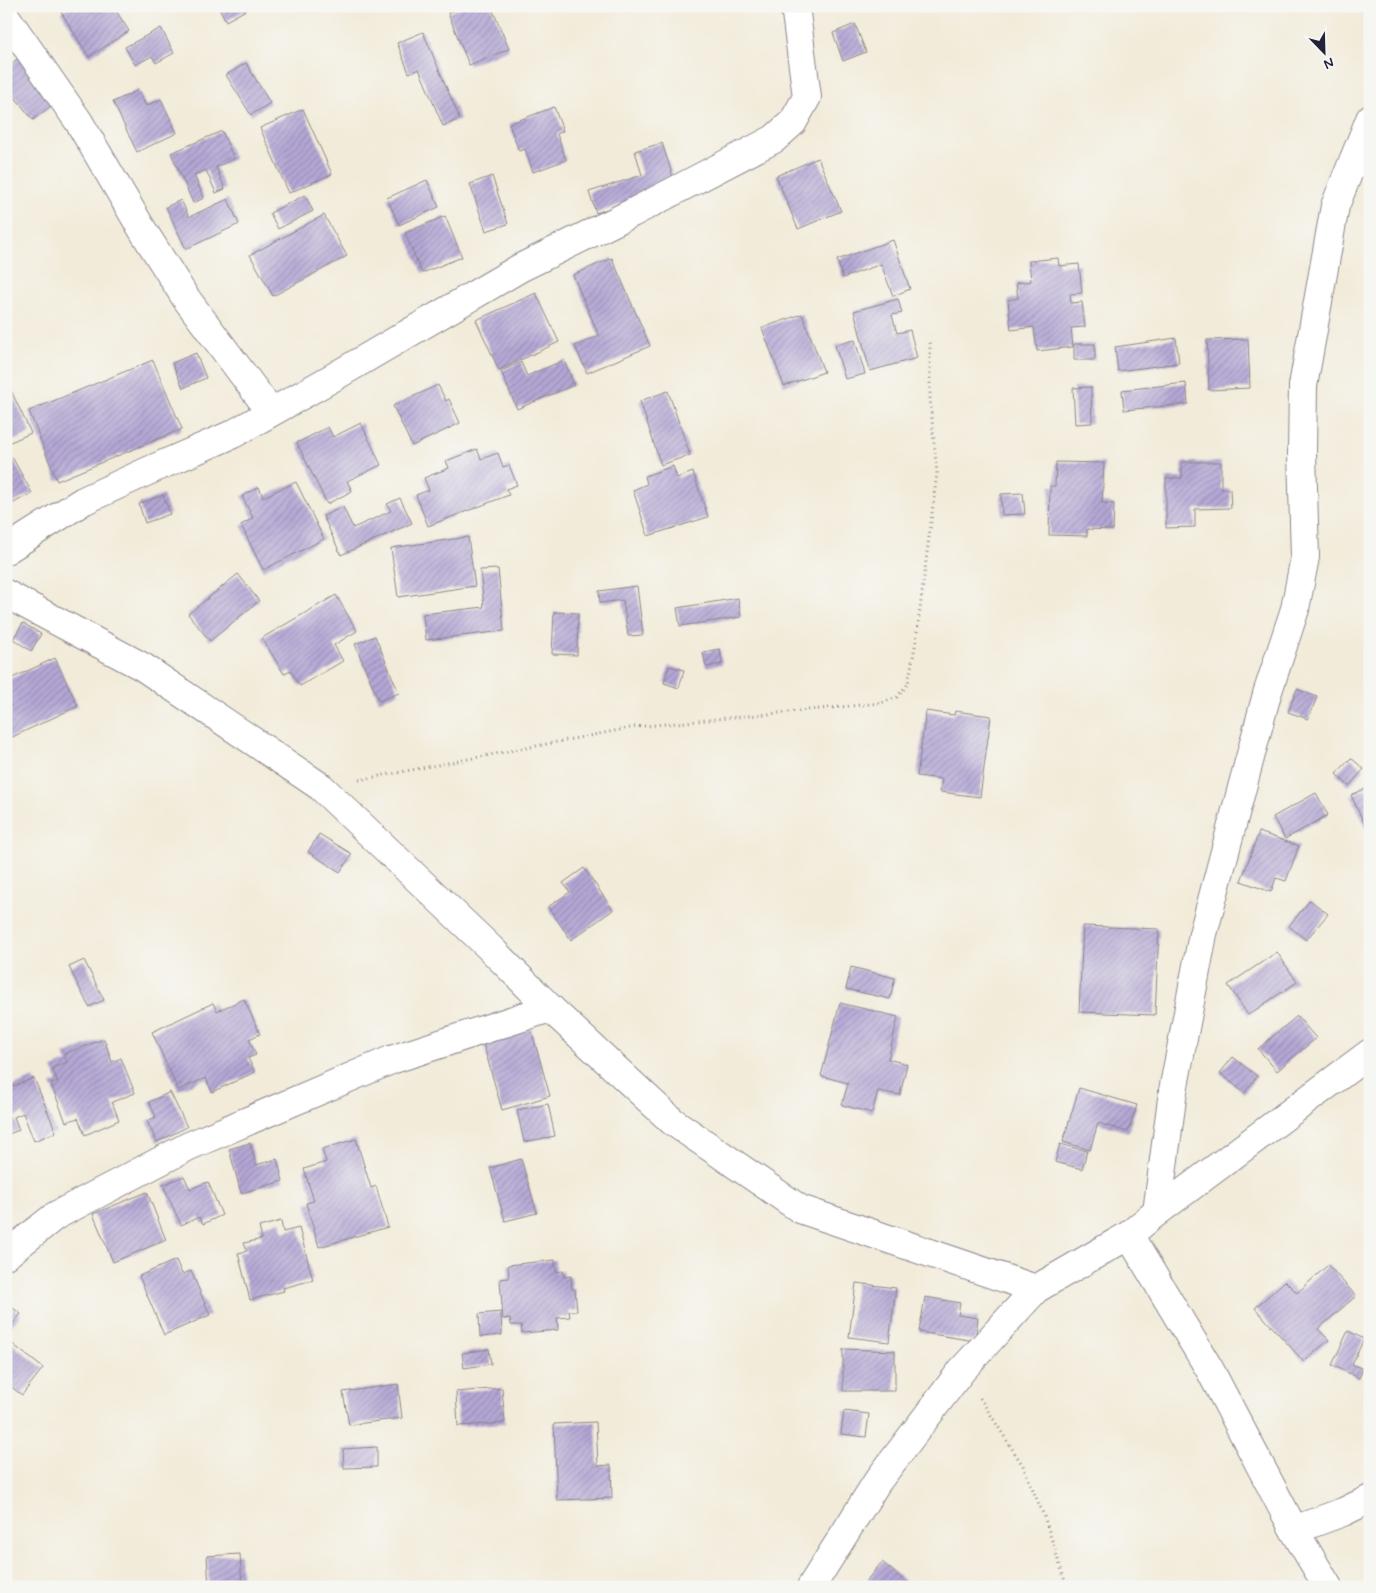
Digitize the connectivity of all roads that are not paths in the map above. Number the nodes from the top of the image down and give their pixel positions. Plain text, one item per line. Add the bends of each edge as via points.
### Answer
1 (17, 6) edge
2 (795, 6) edge
3 (6, 16) edge
4 (1370, 119) edge
5 (272, 412) junction
6 (6, 550) edge
7 (6, 594) edge
8 (550, 1008) junction
9 (1370, 1053) edge
10 (1157, 1212) junction
11 (1129, 1235) junction
12 (6, 1255) edge
13 (1036, 1289) junction
14 (1370, 1499) edge
15 (1294, 1530) junction
16 (811, 1587) edge
17 (1328, 1587) edge

1 - 3 street
2 - 5 street via 807,97 793,122 774,139 520,268
3 - 5 street via 79,122 185,297
4 - 10 street via 1335,206 1303,386 1305,557 1295,609 1268,694 1203,934 1173,1091
5 - 6 street via 233,434 82,501
7 - 8 street via 143,667 321,787
8 - 12 street via 391,1060 189,1146 55,1216
8 - 13 street via 672,1121 800,1209
9 - 10 street
10 - 11 street
11 - 13 street
11 - 15 street via 1210,1370
13 - 16 street via 962,1370 877,1482
14 - 15 street
15 - 17 street

